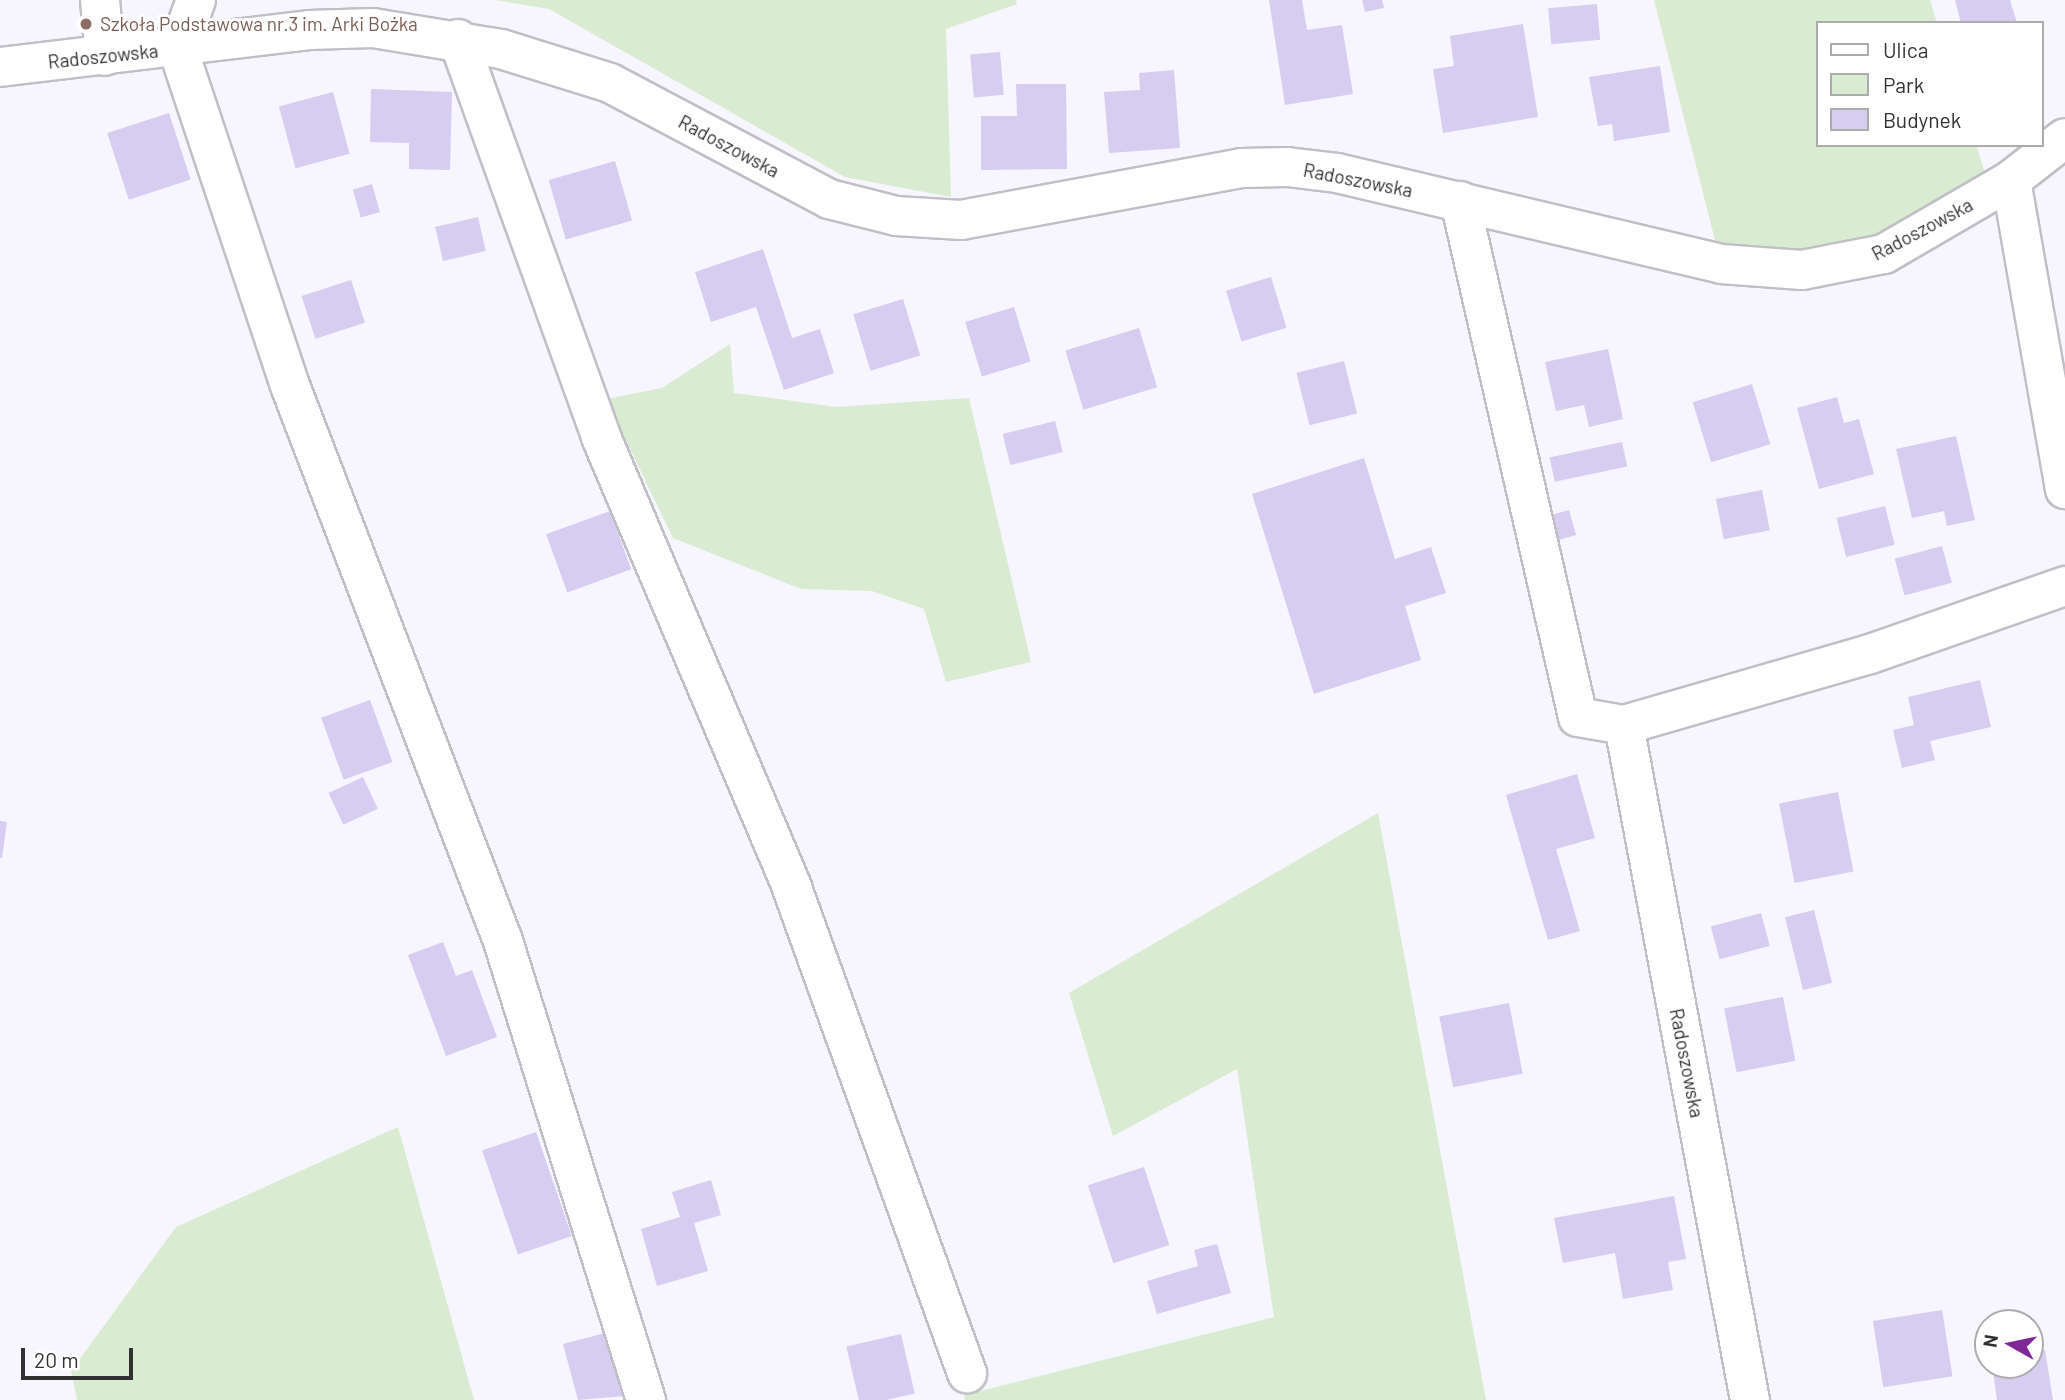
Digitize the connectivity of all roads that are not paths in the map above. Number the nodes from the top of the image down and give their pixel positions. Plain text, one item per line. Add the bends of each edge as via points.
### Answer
1 (100, 0) edge
2 (197, 0) edge
3 (458, 39) junction
4 (178, 48) junction
5 (105, 56) junction
6 (0, 67) edge
7 (2065, 138) edge
8 (2011, 180) junction
9 (1460, 201) junction
10 (2065, 489) edge
11 (2065, 586) edge
12 (1624, 725) junction
13 (967, 1373) dead end
14 (646, 1400) edge
15 (1750, 1400) edge

1 - 5 street
2 - 4 street
3 - 4 street, Radoszowska via 373,28 309,30
3 - 9 street, Radoszowska via 610,83 829,199 896,216 961,220 1241,168 1337,173
3 - 13 street via 601,437 792,888
4 - 5 street, Radoszowska
4 - 14 street via 289,383 503,942
5 - 6 street, Radoszowska
7 - 8 street, Radoszowska
8 - 9 street, Radoszowska via 1884,254 1802,270 1721,264
8 - 10 street
9 - 12 street via 1578,717
11 - 12 street via 1870,654
12 - 15 street, Radoszowska

